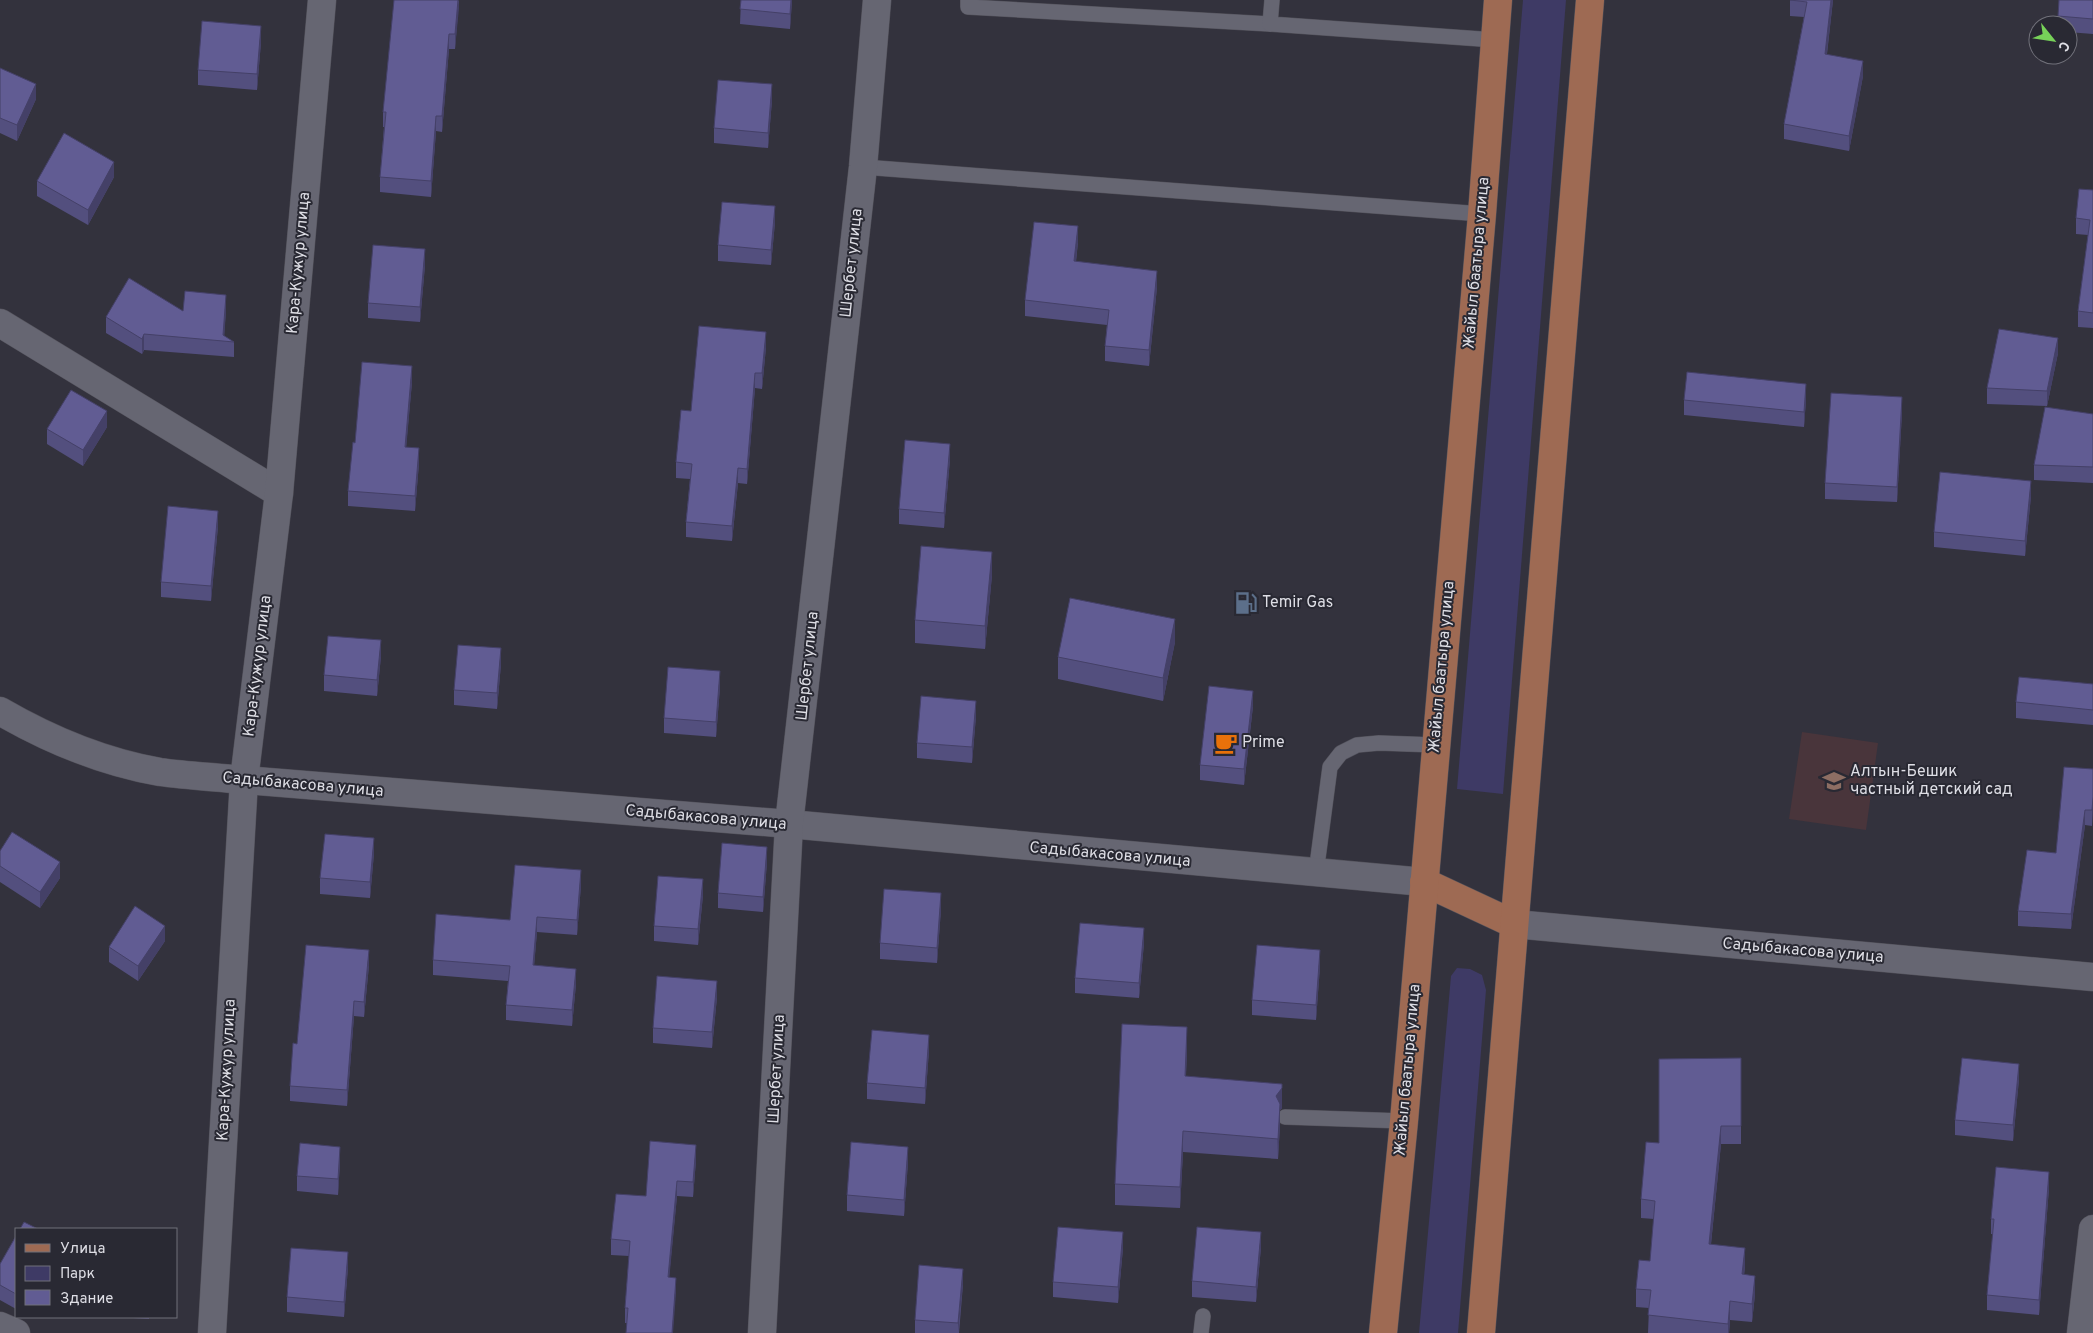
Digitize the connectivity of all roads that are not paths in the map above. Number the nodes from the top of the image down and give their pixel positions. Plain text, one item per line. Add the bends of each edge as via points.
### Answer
1 (322, 0) edge
2 (877, 0) edge
3 (968, 0) edge
4 (1272, 0) edge
5 (1498, 0) edge
6 (1590, 0) edge
7 (1270, 24) junction
8 (1495, 40) junction
9 (863, 167) junction
10 (1482, 214) junction
11 (0, 323) edge
12 (279, 493) junction
13 (0, 711) edge
14 (1436, 745) junction
15 (244, 780) junction
16 (789, 824) junction
17 (1316, 873) junction
18 (1424, 882) junction
19 (1514, 924) junction
20 (2093, 977) edge
21 (1285, 1117) dead end
22 (1404, 1121) junction
23 (2093, 1229) edge
24 (1203, 1316) dead end
25 (0, 1326) edge
26 (16, 1333) edge
27 (212, 1333) edge
28 (762, 1333) edge
29 (1201, 1333) edge
30 (1383, 1333) edge
31 (1481, 1333) edge
32 (2081, 1333) edge

1 - 12 street, Кара-Кужур улица
2 - 9 street, Шербет улица
3 - 7 lane via 968,7
4 - 7 lane
5 - 8 main road, Жайыл баатыра улица
6 - 19 main road
7 - 8 lane
8 - 10 main road, Жайыл баатыра улица
9 - 10 lane
9 - 16 street, Шербет улица
10 - 14 main road, Жайыл баатыра улица
11 - 12 street
12 - 15 street, Кара-Кужур улица
13 - 15 street, Садыбакасова улица via 27,727 94,756 160,772
14 - 17 lane via 1379,743 1358,745 1341,752 1330,767
14 - 18 main road, Жайыл баатыра улица
15 - 16 street, Садыбакасова улица
15 - 27 street, Кара-Кужур улица
16 - 17 street, Садыбакасова улица
16 - 28 street, Шербет улица
17 - 18 street, Садыбакасова улица
18 - 19 main road
18 - 22 main road, Жайыл баатыра улица
19 - 20 street, Садыбакасова улица
19 - 31 main road
21 - 22 lane
22 - 30 main road, Жайыл баатыра улица
23 - 32 street
24 - 29 lane
25 - 26 street

